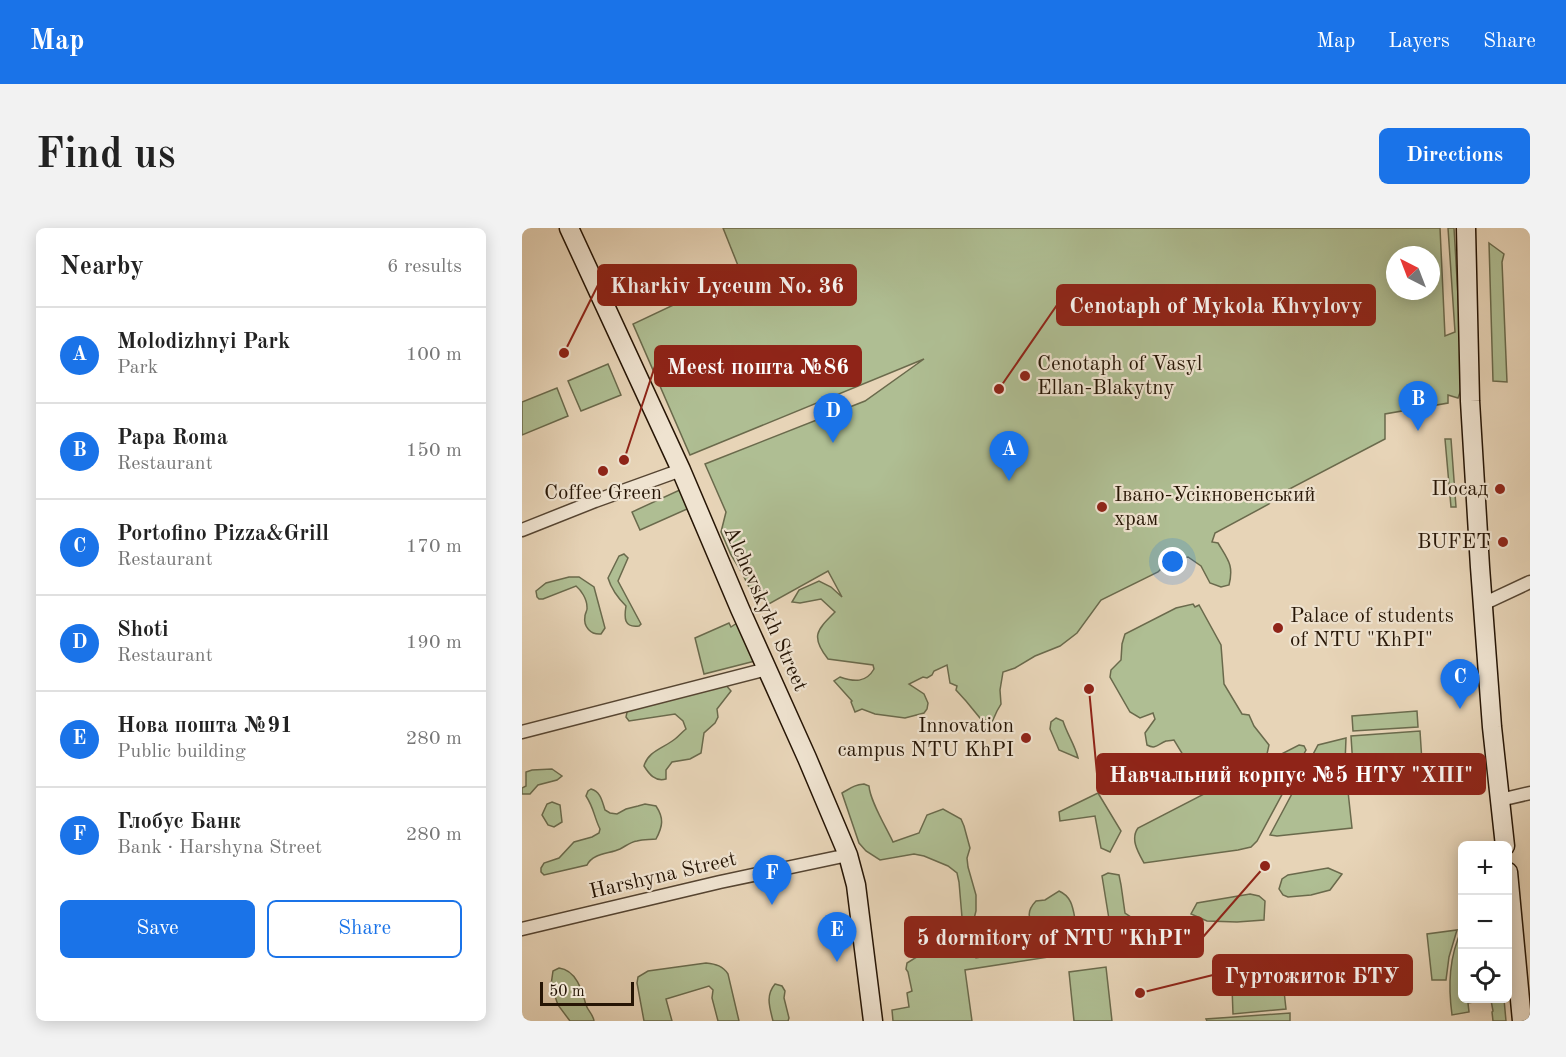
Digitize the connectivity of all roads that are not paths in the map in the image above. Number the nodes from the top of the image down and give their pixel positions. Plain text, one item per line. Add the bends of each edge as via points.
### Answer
1 (569, 228) edge
2 (1466, 228) edge
3 (681, 470) junction
4 (522, 530) edge
5 (1530, 582) edge
6 (1483, 604) junction
7 (766, 669) junction
8 (522, 732) edge
9 (1530, 793) edge
10 (1500, 800) junction
11 (1504, 841) edge
12 (848, 855) junction
13 (1510, 895) edge
14 (522, 929) edge
15 (873, 1021) edge
16 (1522, 1021) edge

1 - 3 street, Alchevskykh Street
2 - 6 street via 1470,401
3 - 4 street
3 - 7 street, Alchevskykh Street
5 - 6 street
6 - 10 street
7 - 8 street
7 - 12 street, Alchevskykh Street
9 - 10 street
10 - 11 street
12 - 14 street, Harshyna Street
12 - 15 street, Alchevskykh Street via 856,885
13 - 16 street

